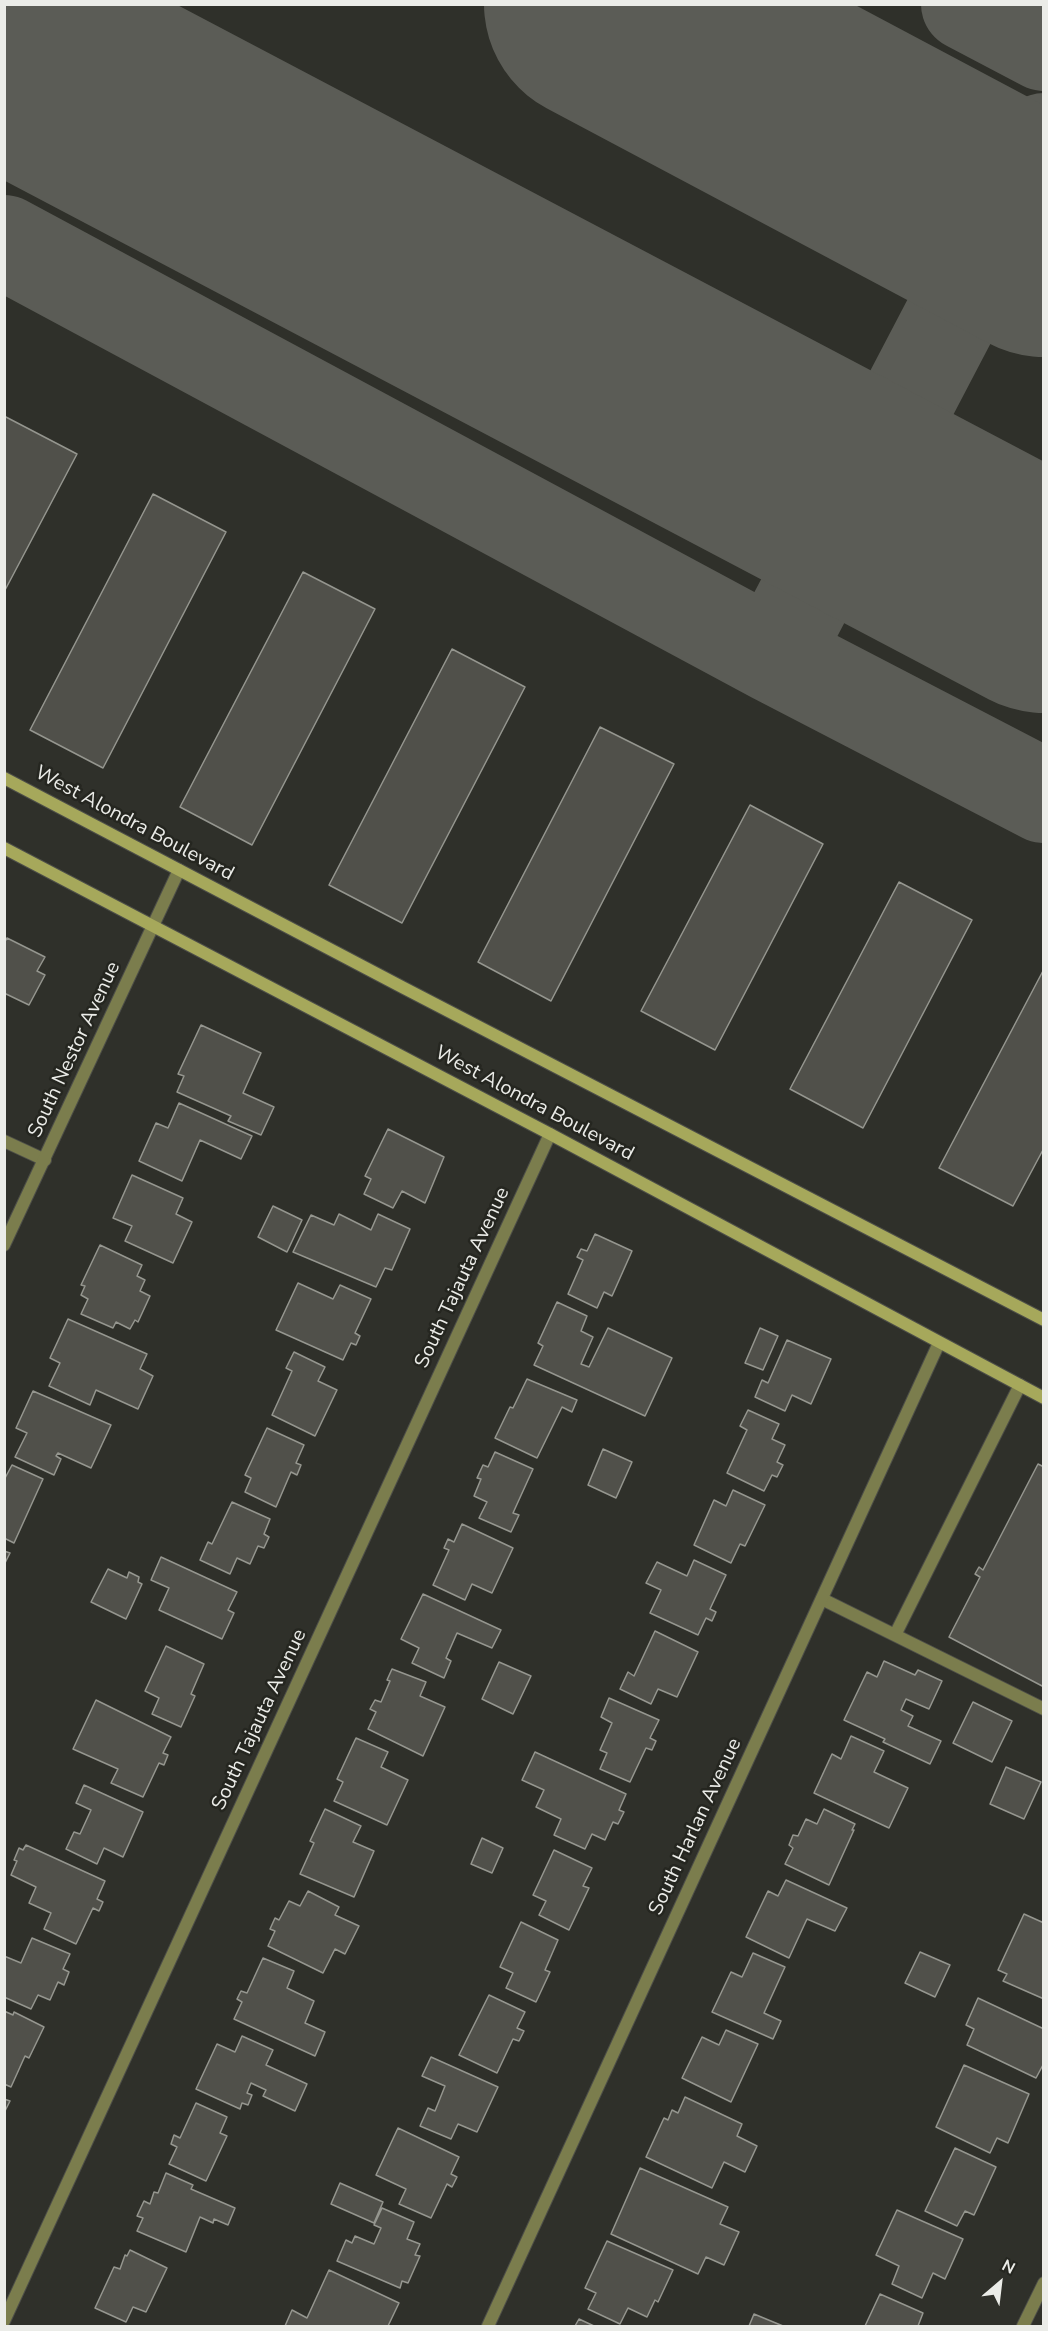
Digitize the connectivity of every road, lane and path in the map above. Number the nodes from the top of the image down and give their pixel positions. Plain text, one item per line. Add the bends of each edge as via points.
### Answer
1 (4, 778) edge
2 (4, 848) edge
3 (179, 870) junction
4 (154, 926) junction
5 (550, 1134) junction
6 (4, 1141) edge
7 (45, 1160) junction
8 (4, 1245) edge
9 (1044, 1320) edge
10 (939, 1343) junction
11 (1020, 1385) junction
12 (1044, 1398) edge
13 (822, 1599) junction
14 (895, 1635) junction
15 (1044, 1709) edge
16 (1044, 2283) edge
17 (4, 2321) edge
18 (488, 2326) edge
19 (1023, 2326) edge

1 - 3 main road, West Alondra Boulevard
2 - 4 main road, West Alondra Boulevard
3 - 4 street, South Nestor Avenue
3 - 9 main road, West Alondra Boulevard
4 - 5 main road, West Alondra Boulevard
4 - 7 street, South Nestor Avenue
5 - 10 main road, West Alondra Boulevard
5 - 17 street, South Tajauta Avenue
6 - 7 street
7 - 8 street, South Nestor Avenue
10 - 11 main road, West Alondra Boulevard
10 - 13 street, South Harlan Avenue
11 - 12 main road, West Alondra Boulevard
11 - 14 street
13 - 14 street
13 - 18 street, South Harlan Avenue
14 - 15 street
16 - 19 street

